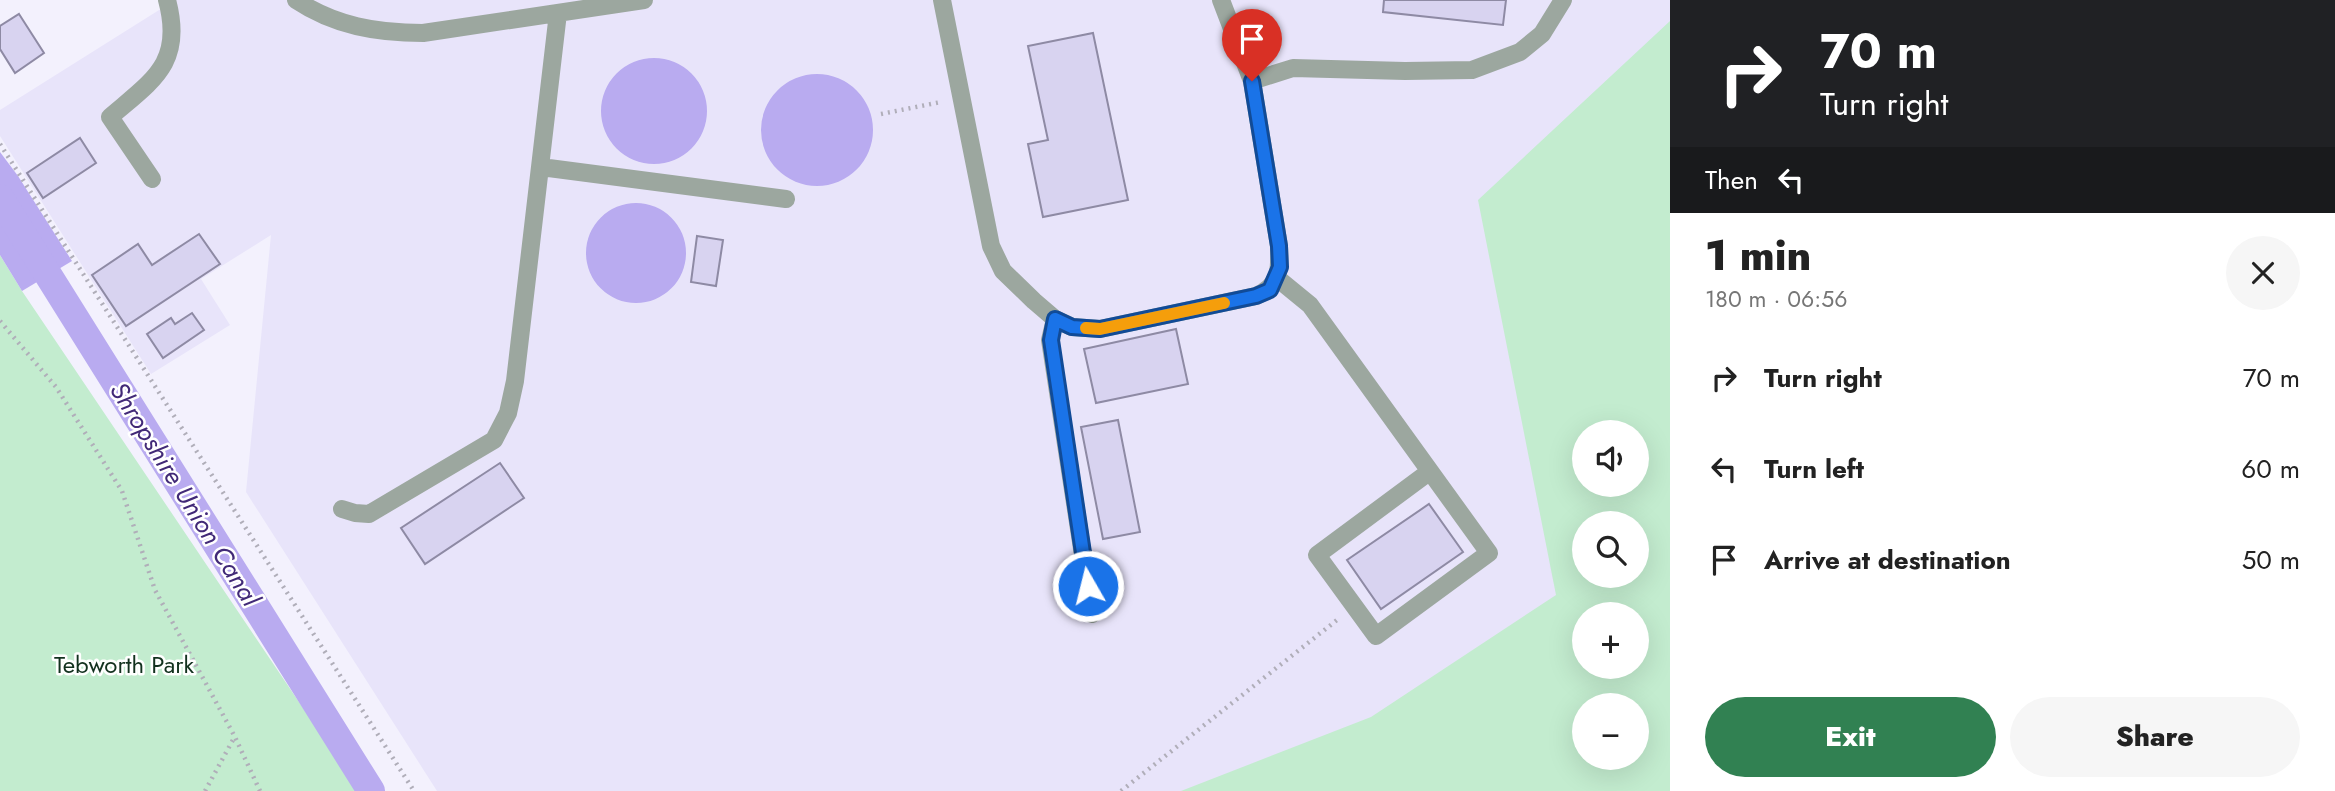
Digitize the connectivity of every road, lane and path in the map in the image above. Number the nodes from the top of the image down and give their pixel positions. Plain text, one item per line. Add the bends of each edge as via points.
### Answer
1 (167, 0) edge
2 (296, 0) edge
3 (644, 0) edge
4 (943, 0) edge
5 (1221, 0) edge
6 (1563, 0) edge
7 (558, 13) junction
8 (1252, 81) junction
9 (963, 98) junction
10 (881, 114) dead end
11 (0, 144) edge
12 (541, 167) junction
13 (152, 179) dead end
14 (786, 199) dead end
15 (1277, 278) junction
16 (1055, 319) junction
17 (0, 321) edge
18 (1429, 472) junction
19 (342, 509) dead end
20 (1354, 607) junction
21 (1092, 614) dead end
22 (235, 737) junction
23 (205, 791) edge
24 (260, 791) edge
25 (414, 791) edge
26 (1121, 791) edge

1 - 13 lane via 173,24 169,53 157,77 110,117
2 - 7 lane via 346,24 386,33 423,33
3 - 7 lane
4 - 9 lane
5 - 8 lane
6 - 8 lane via 1542,34 1520,52 1472,70 1293,68
7 - 12 lane
8 - 15 lane via 1279,246
9 - 10 path
9 - 16 lane via 991,246 1003,271
11 - 25 path
12 - 14 lane
12 - 19 lane via 515,381 508,412 494,440 369,514
15 - 16 lane via 1270,290 1256,296 1100,329 1072,327
15 - 18 lane via 1310,305
16 - 21 lane via 1051,340
17 - 22 path via 56,387 122,491 155,590
18 - 20 lane via 1317,555
18 - 20 lane via 1489,554 1377,636
20 - 26 path
22 - 23 path
22 - 24 path

